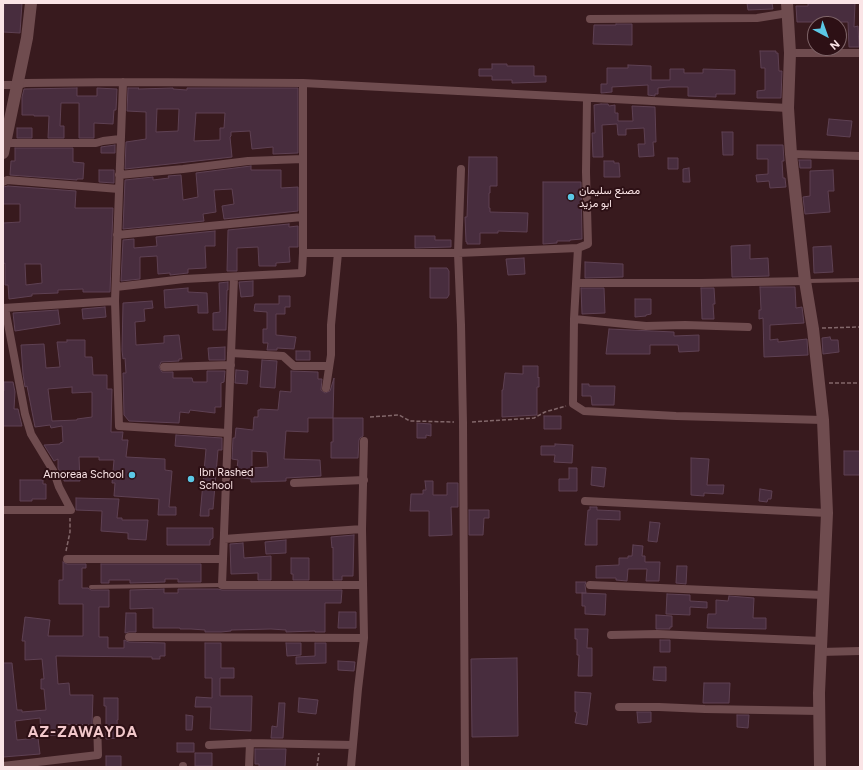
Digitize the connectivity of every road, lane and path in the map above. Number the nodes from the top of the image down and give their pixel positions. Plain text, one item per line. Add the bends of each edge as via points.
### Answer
1 (32, 3) edge
2 (788, 8) edge
3 (590, 20) dead end
4 (790, 53) junction
5 (860, 53) edge
6 (123, 82) junction
7 (303, 83) junction
8 (3, 85) edge
9 (17, 85) junction
10 (587, 98) junction
11 (788, 108) junction
12 (120, 139) junction
13 (4, 146) edge
14 (790, 154) junction
15 (860, 156) edge
16 (303, 159) junction
17 (461, 169) dead end
18 (119, 175) junction
19 (3, 182) edge
20 (119, 189) junction
21 (302, 217) junction
22 (117, 235) junction
23 (578, 248) junction
24 (303, 253) junction
25 (338, 253) junction
26 (458, 253) junction
27 (234, 277) junction
28 (860, 280) edge
29 (805, 281) junction
30 (576, 283) junction
31 (116, 287) junction
32 (115, 301) junction
33 (4, 308) edge
34 (574, 319) junction
35 (748, 327) dead end
36 (860, 327) edge
37 (812, 329) junction
38 (231, 353) junction
39 (230, 365) junction
40 (329, 366) junction
41 (164, 367) dead end
42 (819, 383) junction
43 (860, 383) edge
44 (326, 388) dead end
45 (573, 404) junction
46 (370, 417) dead end
47 (823, 420) junction
48 (463, 423) junction
49 (228, 433) junction
50 (364, 441) dead end
51 (364, 480) junction
52 (294, 483) dead end
53 (585, 501) dead end
54 (3, 510) edge
55 (71, 510) junction
56 (827, 513) junction
57 (362, 529) junction
58 (224, 539) junction
59 (67, 559) joint
60 (223, 559) junction
61 (222, 585) junction
62 (363, 585) junction
63 (590, 585) dead end
64 (91, 587) dead end
65 (822, 595) junction
66 (611, 635) dead end
67 (129, 638) dead end
68 (364, 638) junction
69 (821, 647) junction
70 (860, 651) edge
71 (619, 707) dead end
72 (819, 711) junction
73 (97, 720) dead end
74 (250, 743) junction
75 (320, 743) junction
76 (353, 744) junction
77 (209, 745) dead end
78 (3, 766) edge
79 (249, 767) edge
80 (317, 767) edge
81 (351, 767) edge
82 (465, 767) edge
83 (820, 767) edge

1 - 9 street
2 - 3 street via 757,18
2 - 4 street
4 - 5 street
4 - 11 street
6 - 7 street
6 - 9 street
6 - 12 street
7 - 10 street
7 - 16 street
8 - 9 street
9 - 13 street
10 - 11 street
10 - 23 street via 588,244
11 - 14 street
12 - 13 street via 96,143
12 - 18 street
14 - 15 street
14 - 29 street
16 - 18 street via 248,161
16 - 21 street
17 - 26 street
18 - 20 street
19 - 20 street via 7,180
20 - 22 street
21 - 22 street
21 - 24 street
22 - 31 street
23 - 26 street
23 - 30 street
24 - 25 street
24 - 27 street via 302,273
25 - 26 street
25 - 40 street
26 - 48 street
27 - 31 street via 184,279
27 - 38 street
28 - 29 lane
29 - 30 street
29 - 37 street
30 - 34 street
31 - 32 street
32 - 33 street
32 - 49 street via 119,426
33 - 55 street via 31,434 54,472
34 - 35 street via 646,326
34 - 45 street
36 - 37 path
37 - 42 street
38 - 39 street
38 - 40 street via 283,356 294,366
39 - 41 street
39 - 49 street
40 - 44 street
42 - 43 path
42 - 47 street
45 - 47 street via 584,412
45 - 48 path via 534,418
46 - 48 path via 399,415 410,421
47 - 56 street
48 - 82 street
49 - 58 street
50 - 51 street
51 - 52 street
51 - 57 street
53 - 56 street
54 - 55 street
55 - 59 path
56 - 65 street
57 - 58 street
57 - 62 street
58 - 60 street
59 - 60 street
60 - 61 street
61 - 62 street
61 - 64 lane
62 - 68 street
63 - 65 street
65 - 69 street
66 - 69 street via 657,634
67 - 68 street
68 - 76 street
69 - 70 street
69 - 72 street
71 - 72 street
72 - 83 street
73 - 78 street via 98,755
74 - 75 street
74 - 77 street
74 - 79 street
75 - 76 street
75 - 80 path
76 - 81 street

